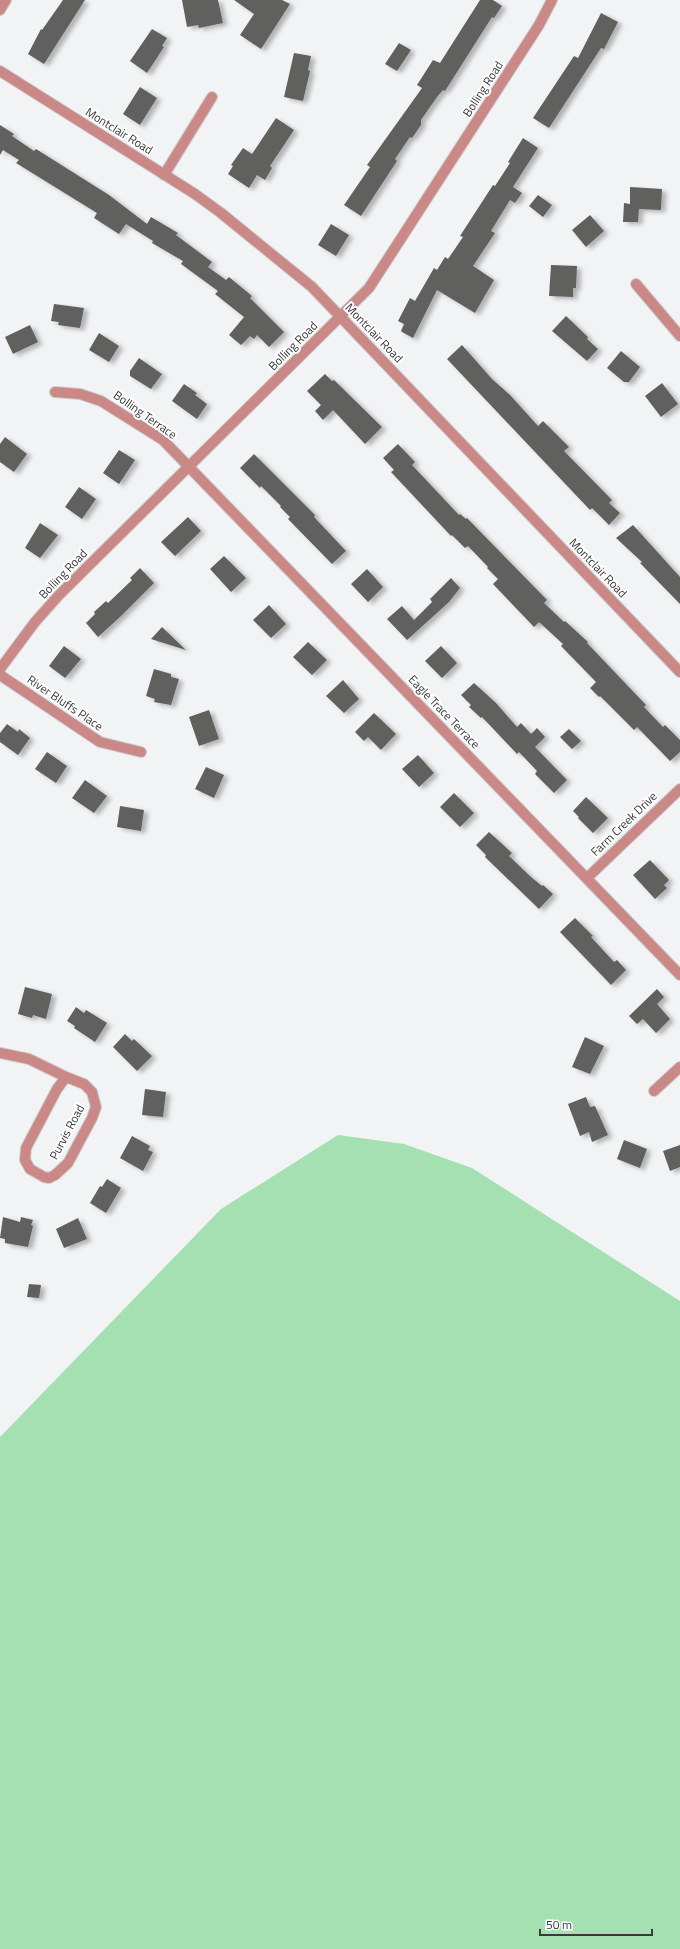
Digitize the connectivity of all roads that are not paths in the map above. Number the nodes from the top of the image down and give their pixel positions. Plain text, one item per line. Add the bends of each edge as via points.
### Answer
1 (6, 0) edge
2 (552, 0) edge
3 (0, 10) edge
4 (0, 71) edge
5 (212, 97) dead end
6 (164, 175) junction
7 (636, 284) dead end
8 (341, 317) junction
9 (680, 336) edge
10 (55, 392) dead end
11 (190, 467) junction
12 (0, 669) edge
13 (680, 672) edge
14 (0, 675) edge
15 (141, 752) dead end
16 (680, 789) edge
17 (587, 878) junction
18 (680, 975) edge
19 (0, 1053) edge
20 (680, 1067) edge
21 (66, 1077) junction
22 (654, 1091) dead end

1 - 3 street
2 - 8 street, Bolling Road via 539,25 386,264 369,288
4 - 6 street, Montclair Road
5 - 6 street
6 - 8 street, Montclair Road via 227,218 300,276
7 - 9 street
8 - 11 street, Bolling Road
8 - 13 street, Montclair Road
10 - 11 street, Bolling Terrace via 80,394 101,400 163,440
11 - 12 street, Bolling Road via 59,595
11 - 17 street, Eagle Trace Terrace
14 - 15 street, River Bluffs Place via 100,742
16 - 17 street, Farm Creek Drive
17 - 18 street, Eagle Trace Terrace
19 - 21 street, Purvis Road via 29,1059
20 - 22 street
21 - 21 street, Purvis Road via 84,1084 92,1092 96,1106 68,1163 49,1178 30,1169 25,1160 26,1148

